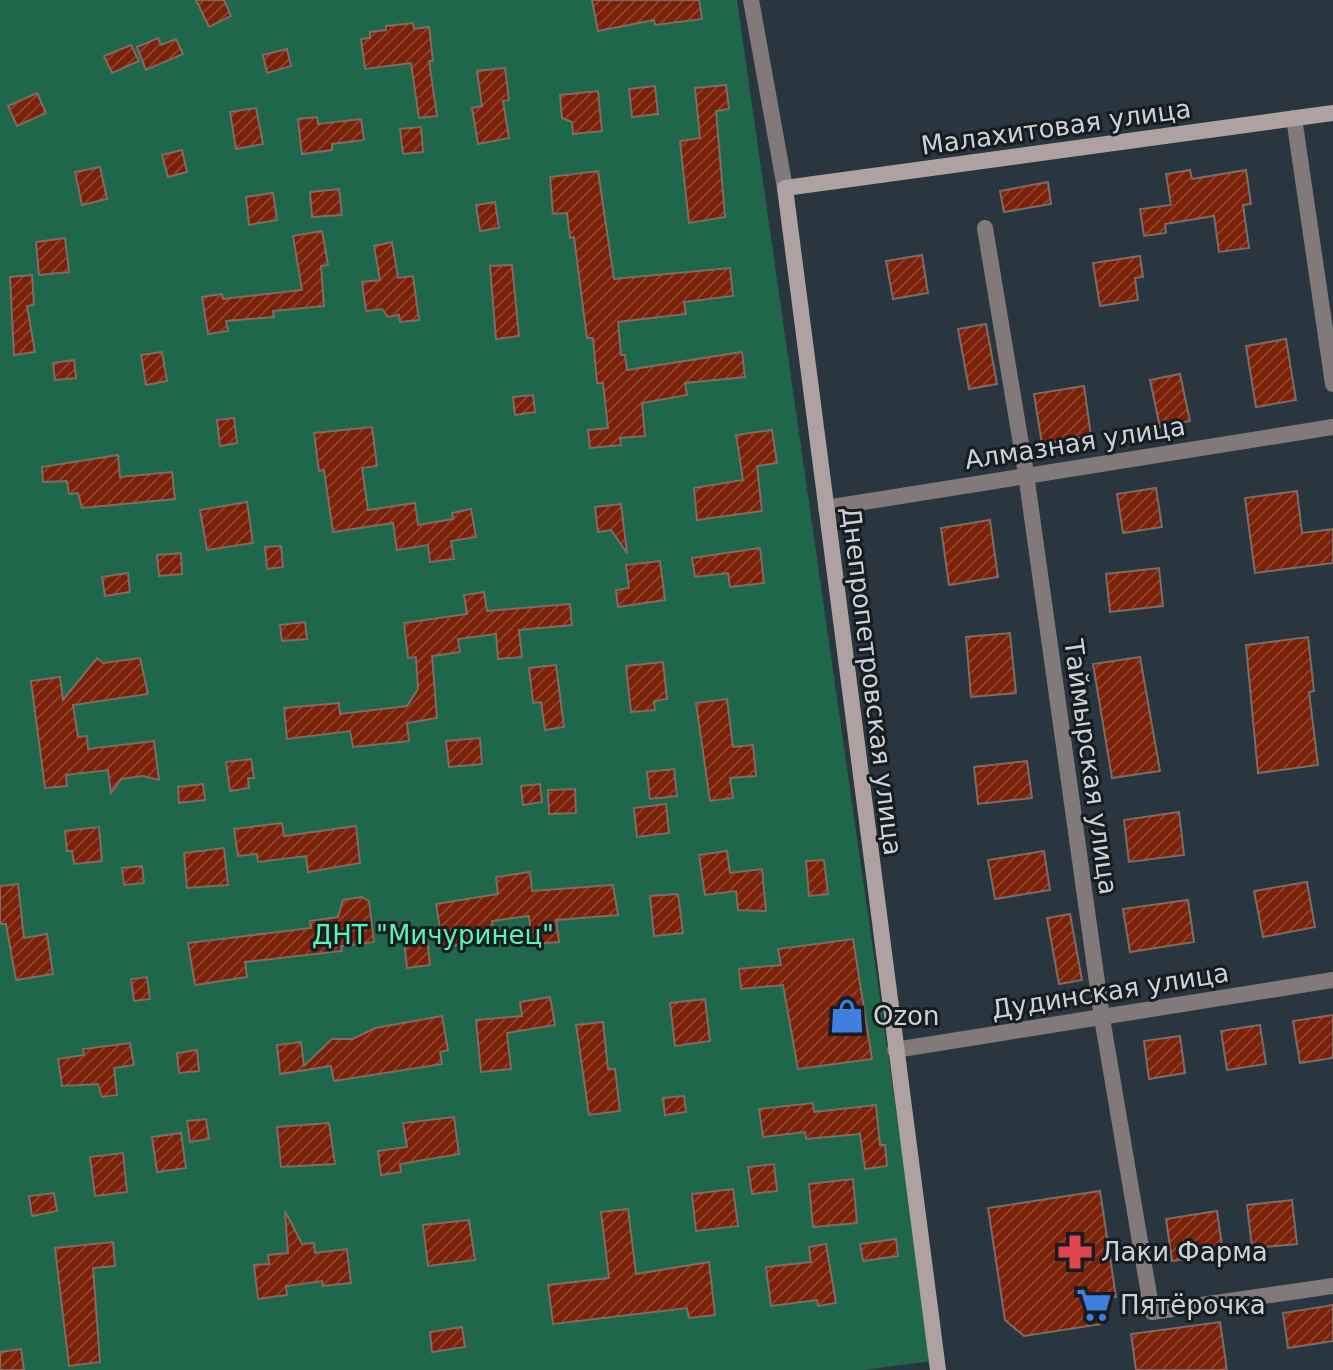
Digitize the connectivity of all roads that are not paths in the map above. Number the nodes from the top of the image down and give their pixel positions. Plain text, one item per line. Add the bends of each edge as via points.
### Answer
1 (751, 0) edge
2 (1333, 113) edge
3 (1294, 118) junction
4 (785, 188) junction
5 (985, 228) dead end
6 (1333, 384) edge
7 (1333, 427) edge
8 (1026, 474) junction
9 (826, 508) junction
10 (1333, 980) edge
11 (1102, 1018) junction
12 (895, 1050) junction
13 (1333, 1286) edge
14 (938, 1370) edge

1 - 4 street, Днепропетровская улица
2 - 3 street, Малахитовая улица
3 - 4 street, Малахитовая улица
3 - 6 street
4 - 9 street, Днепропетровская улица
5 - 8 street, Таймырская улица
7 - 8 street, Алмазная улица
8 - 9 street, Алмазная улица
8 - 11 street, Таймырская улица
9 - 12 street, Днепропетровская улица
10 - 11 street, Дудинская улица
11 - 12 street, Дудинская улица
11 - 13 street, Таймырская улица via 1152,1312
12 - 14 street, Днепропетровская улица

